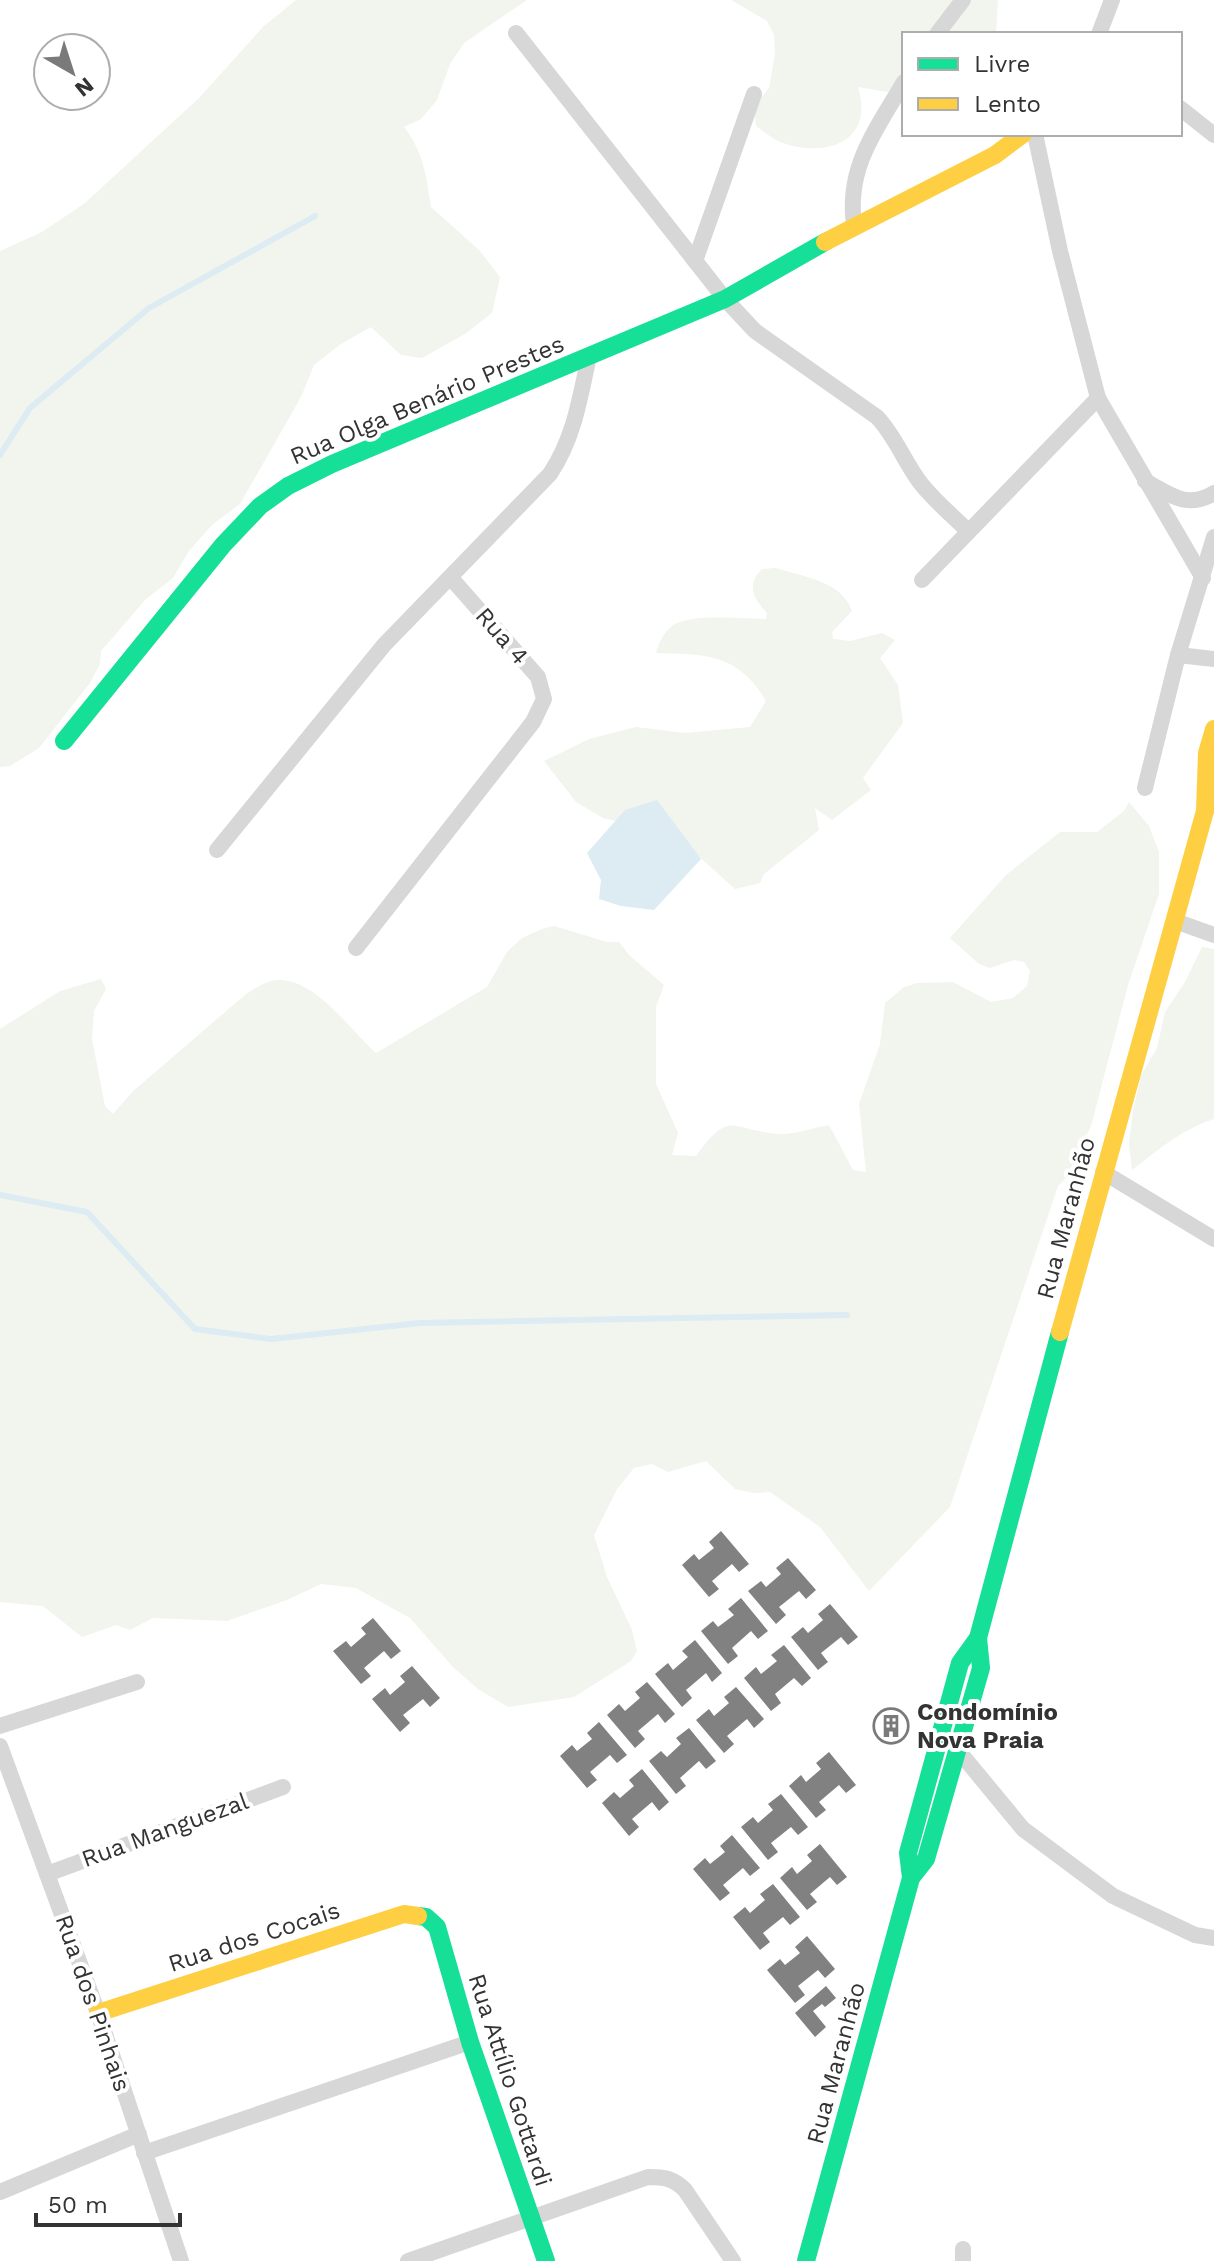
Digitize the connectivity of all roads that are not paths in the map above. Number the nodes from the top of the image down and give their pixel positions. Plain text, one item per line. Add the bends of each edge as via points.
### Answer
1 (963, 0) edge
2 (1112, 0) edge
3 (939, 32) edge
4 (1100, 32) edge
5 (516, 33) dead end
6 (902, 85) edge
7 (754, 94) dead end
8 (1182, 110) edge
9 (1214, 135) edge
10 (1020, 136) edge
11 (1035, 136) edge
12 (854, 225) junction
13 (695, 261) junction
14 (725, 299) junction
15 (589, 356) junction
16 (1098, 398) junction
17 (1144, 480) junction
18 (1214, 493) edge
19 (968, 531) junction
20 (1214, 537) edge
21 (451, 578) junction
22 (1203, 578) junction
23 (922, 580) dead end
24 (1178, 655) junction
25 (1214, 659) edge
26 (1214, 729) edge
27 (64, 741) dead end
28 (1145, 788) dead end
29 (1214, 793) edge
30 (1205, 811) junction
31 (217, 850) dead end
32 (1175, 921) junction
33 (1214, 935) edge
34 (356, 948) dead end
35 (1103, 1172) junction
36 (1214, 1239) edge
37 (978, 1638) junction
38 (137, 1682) dead end
39 (0, 1726) edge
40 (0, 1746) edge
41 (955, 1757) junction
42 (933, 1760) junction
43 (283, 1787) dead end
44 (47, 1874) junction
45 (911, 1878) junction
46 (426, 1917) joint
47 (1214, 1938) edge
48 (98, 2013) junction
49 (470, 2042) junction
50 (139, 2134) junction
51 (144, 2153) junction
52 (0, 2192) edge
53 (530, 2220) junction
54 (181, 2261) edge
55 (408, 2261) edge
56 (546, 2261) edge
57 (733, 2261) edge
58 (806, 2261) edge

1 - 3 street
2 - 4 street
5 - 13 street
6 - 12 street via 855,174
7 - 13 street
8 - 9 street
10 - 12 street, Rua Olga Benário Prestes via 995,155
11 - 16 street
12 - 14 street, Rua Olga Benário Prestes
13 - 14 street
14 - 15 street, Rua Olga Benário Prestes
14 - 19 street via 755,331 877,417 926,490
15 - 21 street via 564,452 550,474
15 - 27 street, Rua Olga Benário Prestes via 332,464 260,506
16 - 17 street
16 - 19 street
17 - 18 street via 1195,502
17 - 22 street
19 - 23 street
20 - 22 street
21 - 31 street via 384,645
21 - 34 street, Rua 4 via 538,677 544,699 533,722
22 - 24 street
24 - 25 street
24 - 28 street
26 - 30 street, Rua Maranhão via 1207,753
29 - 30 street, Rua Maranhão
30 - 32 street, Rua Maranhão
32 - 33 street
32 - 35 street, Rua Maranhão
35 - 36 street
35 - 37 street, Rua Maranhão
37 - 41 street, Rua Maranhão via 981,1668
37 - 42 street, Rua Maranhão via 960,1663
38 - 39 street
40 - 44 street, Rua dos Pinhais
41 - 42 street
41 - 45 street, Rua Maranhão via 926,1859
41 - 47 street via 1023,1829 1113,1896 1195,1935
42 - 45 street, Rua Maranhão via 908,1853
43 - 44 street, Rua Manguezal
44 - 48 street, Rua dos Pinhais
45 - 58 street, Rua Maranhão
46 - 48 street, Rua dos Cocais via 404,1914
46 - 49 street, Rua Attílio Gottardi via 437,1927
48 - 50 street, Rua dos Pinhais
49 - 51 street
49 - 53 street, Rua Attílio Gottardi
50 - 51 street, Rua dos Pinhais
50 - 52 street
51 - 54 street, Rua dos Pinhais
53 - 55 street
53 - 56 street, Rua Attílio Gottardi
53 - 57 street via 648,2177 664,2177 685,2190

